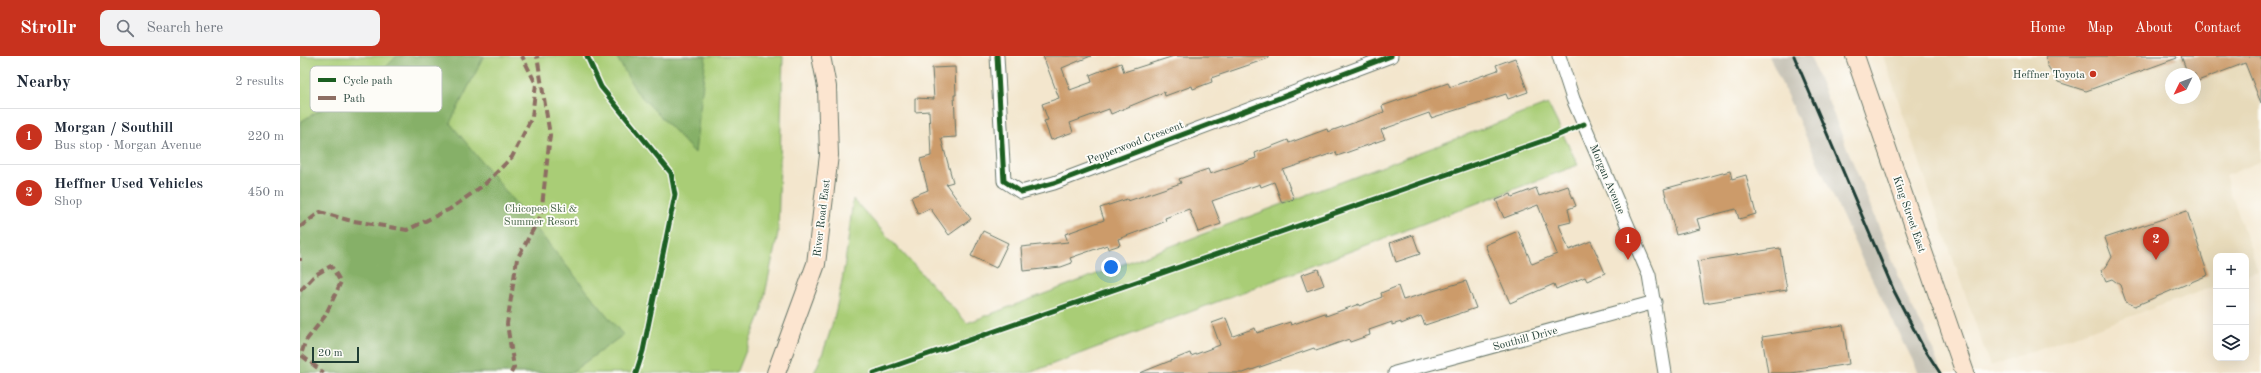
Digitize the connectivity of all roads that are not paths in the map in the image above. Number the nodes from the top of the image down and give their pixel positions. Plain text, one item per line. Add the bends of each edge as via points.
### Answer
1 (821, 56) edge
2 (997, 56) edge
3 (1391, 56) edge
4 (1559, 56) edge
5 (1855, 56) edge
6 (1655, 302) junction
7 (776, 373) edge
8 (1395, 373) edge
9 (1665, 373) edge
10 (1965, 373) edge

1 - 7 main road, River Road East via 828,87 829,155 816,264
2 - 3 street, Pepperwood Crescent via 1004,181 1021,192 1054,183
4 - 6 street, Morgan Avenue via 1573,99 1649,275
5 - 10 main road, King Street East
6 - 8 street, Southill Drive
6 - 9 street, Morgan Avenue

